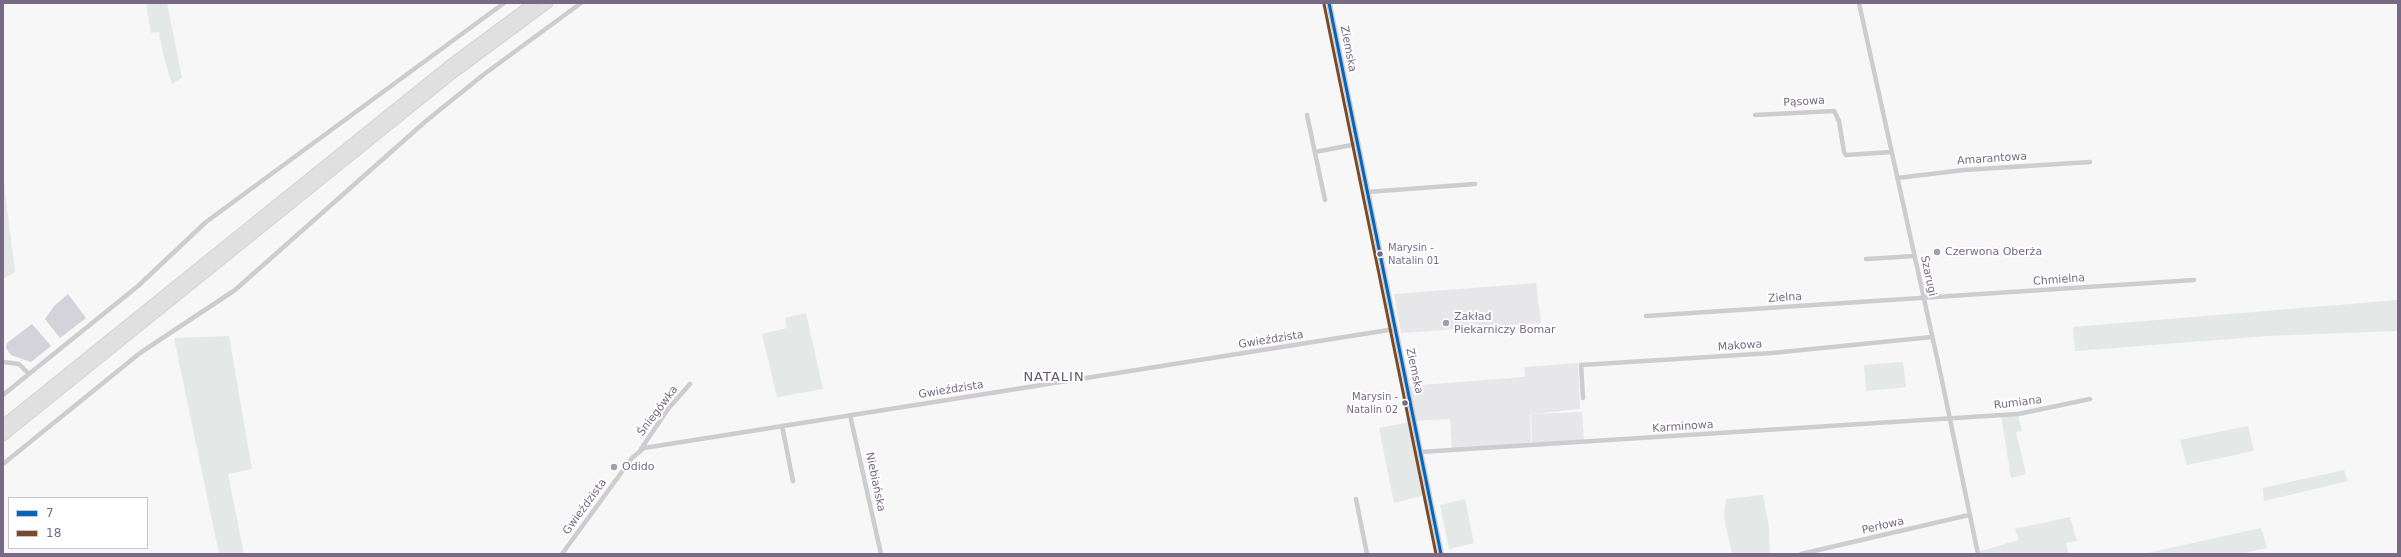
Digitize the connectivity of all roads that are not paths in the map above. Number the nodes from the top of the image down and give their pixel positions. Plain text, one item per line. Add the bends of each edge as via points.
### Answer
1 (504, 3) edge
2 (533, 3) edge
3 (548, 3) edge
4 (581, 3) edge
5 (1329, 3) edge
6 (1859, 3) edge
7 (1307, 115) dead end
8 (1755, 115) dead end
9 (1358, 144) junction
10 (1315, 152) junction
11 (1892, 152) junction
12 (2090, 162) dead end
13 (1897, 178) junction
14 (1475, 184) dead end
15 (1367, 192) junction
16 (1325, 200) dead end
17 (270, 216) junction
18 (1915, 256) junction
19 (1866, 258) dead end
20 (2194, 280) dead end
21 (187, 282) junction
22 (1924, 298) junction
23 (1646, 316) dead end
24 (1395, 329) junction
25 (1932, 337) junction
26 (3, 362) edge
27 (29, 374) junction
28 (690, 384) dead end
29 (3, 395) edge
30 (1584, 398) dead end
31 (2090, 399) dead end
32 (850, 415) junction
33 (1948, 417) junction
34 (3, 425) edge
35 (782, 426) junction
36 (3, 436) edge
37 (641, 449) junction
38 (1420, 452) junction
39 (3, 464) edge
40 (794, 481) dead end
41 (1356, 499) dead end
42 (1969, 515) junction
43 (562, 554) edge
44 (881, 554) edge
45 (1367, 554) edge
46 (1441, 554) edge
47 (1801, 554) edge
48 (1978, 554) edge

1 - 27 street via 206,222 144,281
2 - 17 highway via 456,60
3 - 17 highway via 465,64
4 - 39 street via 483,75 426,121 235,290 134,357
5 - 9 street, Ziemska
6 - 11 street, Szarugi
7 - 10 street
8 - 11 street, Pąsowa via 1832,110 1838,117 1846,155
9 - 10 street
9 - 15 street, Ziemska
10 - 16 street
11 - 13 street, Szarugi
12 - 13 street, Amarantowa via 1964,170
13 - 18 street, Szarugi
14 - 15 street
15 - 24 street, Ziemska
17 - 21 highway
18 - 19 street
18 - 22 street, Szarugi
20 - 22 street, Chmielna
21 - 34 highway
21 - 36 highway
22 - 23 street, Zielna
22 - 25 street, Szarugi
24 - 32 street, Gwieździsta
24 - 38 street, Ziemska
25 - 30 street, Makowa via 1772,353 1581,366
25 - 33 street, Szarugi
26 - 27 street via 19,364
27 - 29 street
28 - 37 street, Śniegówka
31 - 33 street, Rumiana via 2029,413
32 - 35 street, Gwieździsta
32 - 44 street, Niebiańska
33 - 38 street, Karminowa
33 - 42 street, Szarugi
35 - 37 street, Gwieździsta
35 - 40 street
37 - 43 street, Gwieździsta
38 - 46 street, Ziemska
41 - 45 street
42 - 47 street, Perłowa
42 - 48 street, Szarugi

